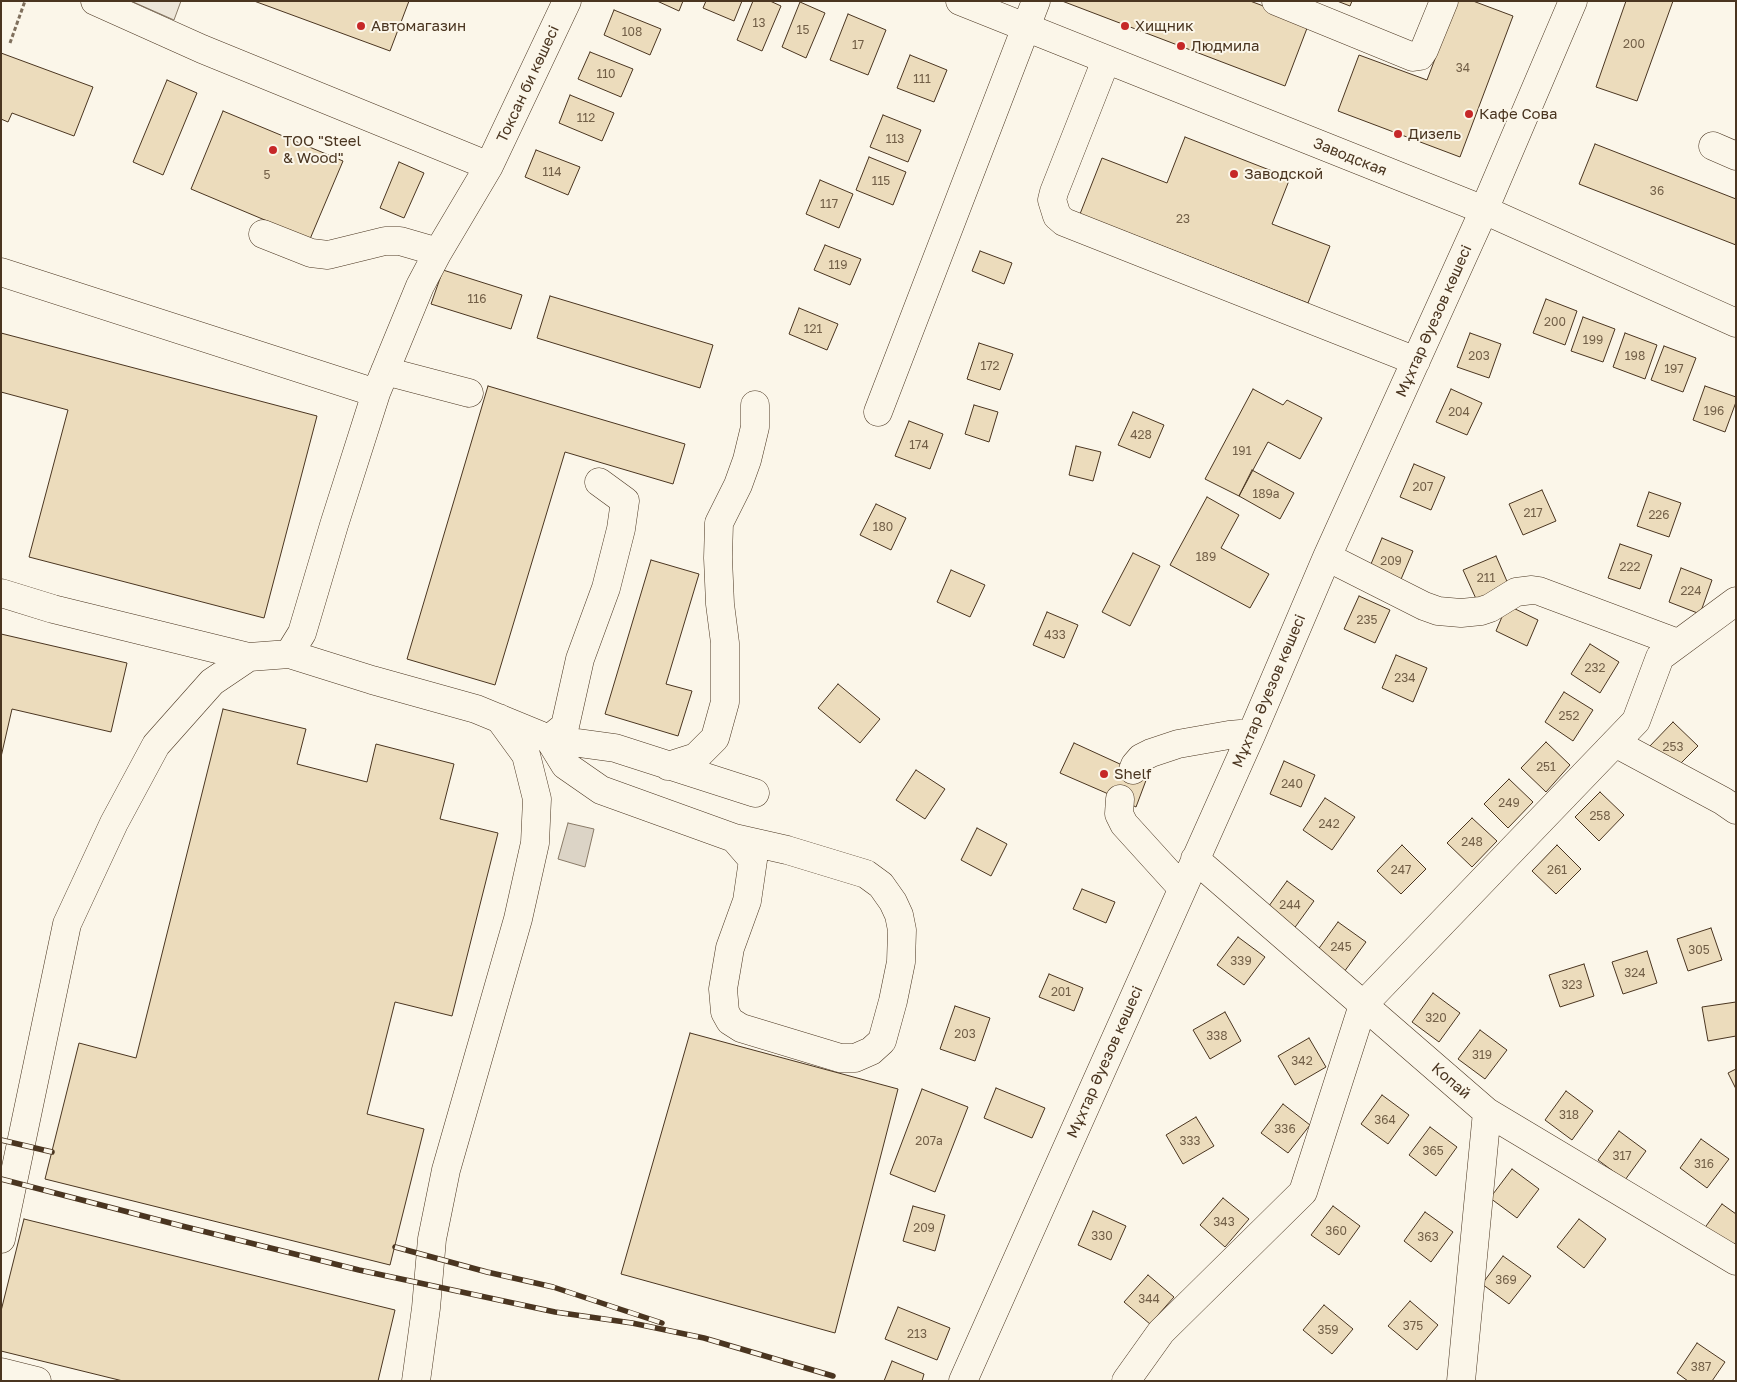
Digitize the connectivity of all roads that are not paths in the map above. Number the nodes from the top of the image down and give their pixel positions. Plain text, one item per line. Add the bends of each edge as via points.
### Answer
1 (95, 1) edge
2 (567, 1) edge
3 (960, 1) edge
4 (1036, 1) edge
5 (1276, 1) edge
6 (1444, 1) edge
7 (1573, 1) edge
8 (1026, 28) junction
9 (1106, 60) junction
10 (489, 166) junction
11 (1484, 210) junction
12 (263, 234) dead end
13 (438, 252) junction
14 (1, 272) edge
15 (1736, 323) edge
16 (1416, 361) junction
17 (381, 382) junction
18 (469, 393) dead end
19 (756, 406) dead end
20 (878, 412) dead end
21 (598, 482) dead end
22 (1327, 557) junction
23 (1, 593) edge
24 (1736, 601) edge
25 (1678, 643) junction
26 (289, 654) junction
27 (248, 657) junction
28 (499, 718) junction
29 (1252, 733) junction
30 (549, 739) junction
31 (1614, 743) junction
32 (668, 766) junction
33 (1133, 770) dead end
34 (755, 793) dead end
35 (1120, 798) dead end
36 (1736, 810) edge
37 (734, 838) junction
38 (1195, 859) junction
39 (1182, 888) junction
40 (1363, 1005) junction
41 (1487, 1112) junction
42 (4, 1209) edge
43 (1, 1239) edge
44 (1736, 1262) edge
45 (1, 1372) edge
46 (38, 1381) edge
47 (416, 1381) edge
48 (964, 1381) edge
49 (1126, 1381) edge
50 (1461, 1381) edge

1 - 10 street via 202,49
2 - 10 street, Токсан би көшесі
3 - 8 street, Заводская
4 - 8 street
5 - 6 street via 1413,57 1420,56 1424,50
7 - 11 street, Мұхтар Әуезов көшесі
8 - 9 street, Заводская
8 - 20 street
9 - 11 street, Заводская
9 - 16 street via 1054,192 1052,200 1057,216 1064,222
10 - 13 street, Токсан би көшесі
11 - 15 street, Заводская
11 - 16 street, Мұхтар Әуезов көшесі
12 - 13 street via 328,255 384,241 400,241
13 - 17 street, Токсан би көшесі via 420,286
14 - 17 street
16 - 22 street, Мұхтар Әуезов көшесі
17 - 18 street
17 - 26 street, Токсан би көшесі via 302,633
19 - 32 street via 748,460 719,523 725,702 715,738 696,757
21 - 30 street via 625,502 621,529 606,588 580,659 565,726
22 - 25 street via 1438,611 1481,611 1516,592 1532,590
22 - 29 street, Мұхтар Әуезов көшесі
23 - 27 street
24 - 25 street
25 - 31 street via 1660,657 1636,721
26 - 27 street
26 - 28 street
27 - 42 street via 212,682 156,745 114,823 67,924
28 - 30 street
28 - 47 street via 526,755 538,798 534,842 518,919 446,1170 432,1239
29 - 33 street via 1178,744 1142,758
29 - 38 street, Мұхтар Әуезов көшесі
30 - 32 street via 615,748
30 - 37 street via 565,765 601,790
31 - 36 street
31 - 40 street
32 - 34 street
35 - 39 street via 1119,814 1124,824
37 - 37 street via 753,860 747,901 730,948 723,989 725,1012 730,1021 741,1028 840,1058 855,1058 871,1051 882,1041 901,962 902,930 900,915 893,902 881,885 866,874
38 - 39 street, Мұхтар Әуезов көшесі
38 - 40 street, Копай
39 - 48 street, Мұхтар Әуезов көшесі
40 - 41 street, Копай
40 - 49 street via 1304,1192 1161,1332
41 - 44 street, Копай
41 - 50 street
42 - 43 street
45 - 46 street

